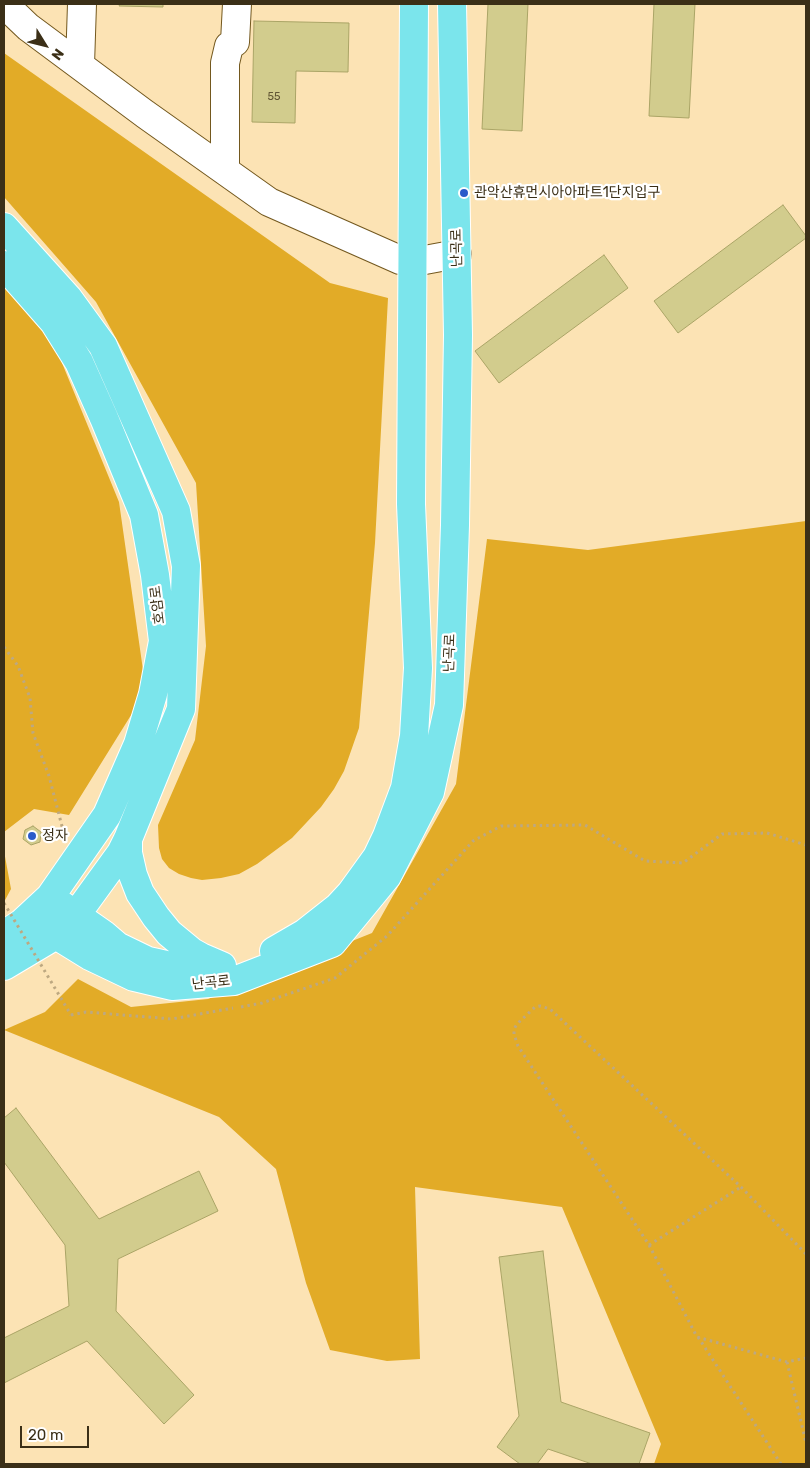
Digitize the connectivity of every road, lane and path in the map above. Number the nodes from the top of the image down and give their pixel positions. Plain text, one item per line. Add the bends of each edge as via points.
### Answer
1 (4, 4) edge
2 (82, 4) edge
3 (237, 4) edge
4 (414, 4) edge
5 (452, 4) edge
6 (80, 65) junction
7 (224, 170) junction
8 (4, 227) edge
9 (457, 254) junction
10 (414, 262) junction
11 (4, 265) edge
12 (4, 647) edge
13 (64, 836) dead end
14 (128, 839) junction
15 (806, 844) edge
16 (50, 897) junction
17 (4, 903) edge
18 (76, 915) junction
19 (30, 916) junction
20 (4, 935) edge
21 (56, 935) junction
22 (4, 966) edge
23 (228, 969) junction
24 (741, 1187) junction
25 (649, 1245) junction
26 (806, 1254) edge
27 (697, 1337) junction
28 (806, 1358) edge
29 (787, 1362) junction
30 (806, 1443) edge
31 (781, 1464) edge

1 - 6 lane via 28,27
2 - 6 lane
3 - 7 lane via 235,42 229,46 225,63
4 - 10 main road, 난곡로
5 - 9 main road, 난곡로
6 - 7 lane
7 - 10 lane via 269,202 400,260
8 - 14 main road via 68,298 103,346 176,511 186,566 181,709
9 - 10 lane
9 - 21 main road, 난곡로 via 455,525 449,705 430,792 387,876 332,943 234,981 172,986 134,977
10 - 23 main road, 난곡로 via 411,504 418,668 414,736 405,788 377,857 351,893 321,922 287,945 267,956
11 - 16 main road, 호암로 via 54,322 79,362 104,418 144,515 163,641 153,694 138,744 106,815
12 - 13 path via 18,666 30,698 33,733 49,776
14 - 18 main road
14 - 23 main road via 133,875 140,893 156,917 192,952
15 - 17 path, bridge via 768,833 722,834 683,863 645,861 585,825 502,826 473,840 387,936 335,978 262,1003 172,1019 86,1012 71,1015
16 - 18 main road, 난곡로
16 - 19 main road, 호암로
18 - 21 main road
18 - 23 main road, 난곡로 via 118,946 148,960 175,967
19 - 20 main road, 호암로
19 - 21 main road, 난곡로
21 - 22 main road
24 - 25 path
24 - 25 path via 550,1009 535,1007 517,1024 515,1040
24 - 26 path
25 - 27 path
27 - 29 path
27 - 31 path
28 - 29 path
29 - 30 path

